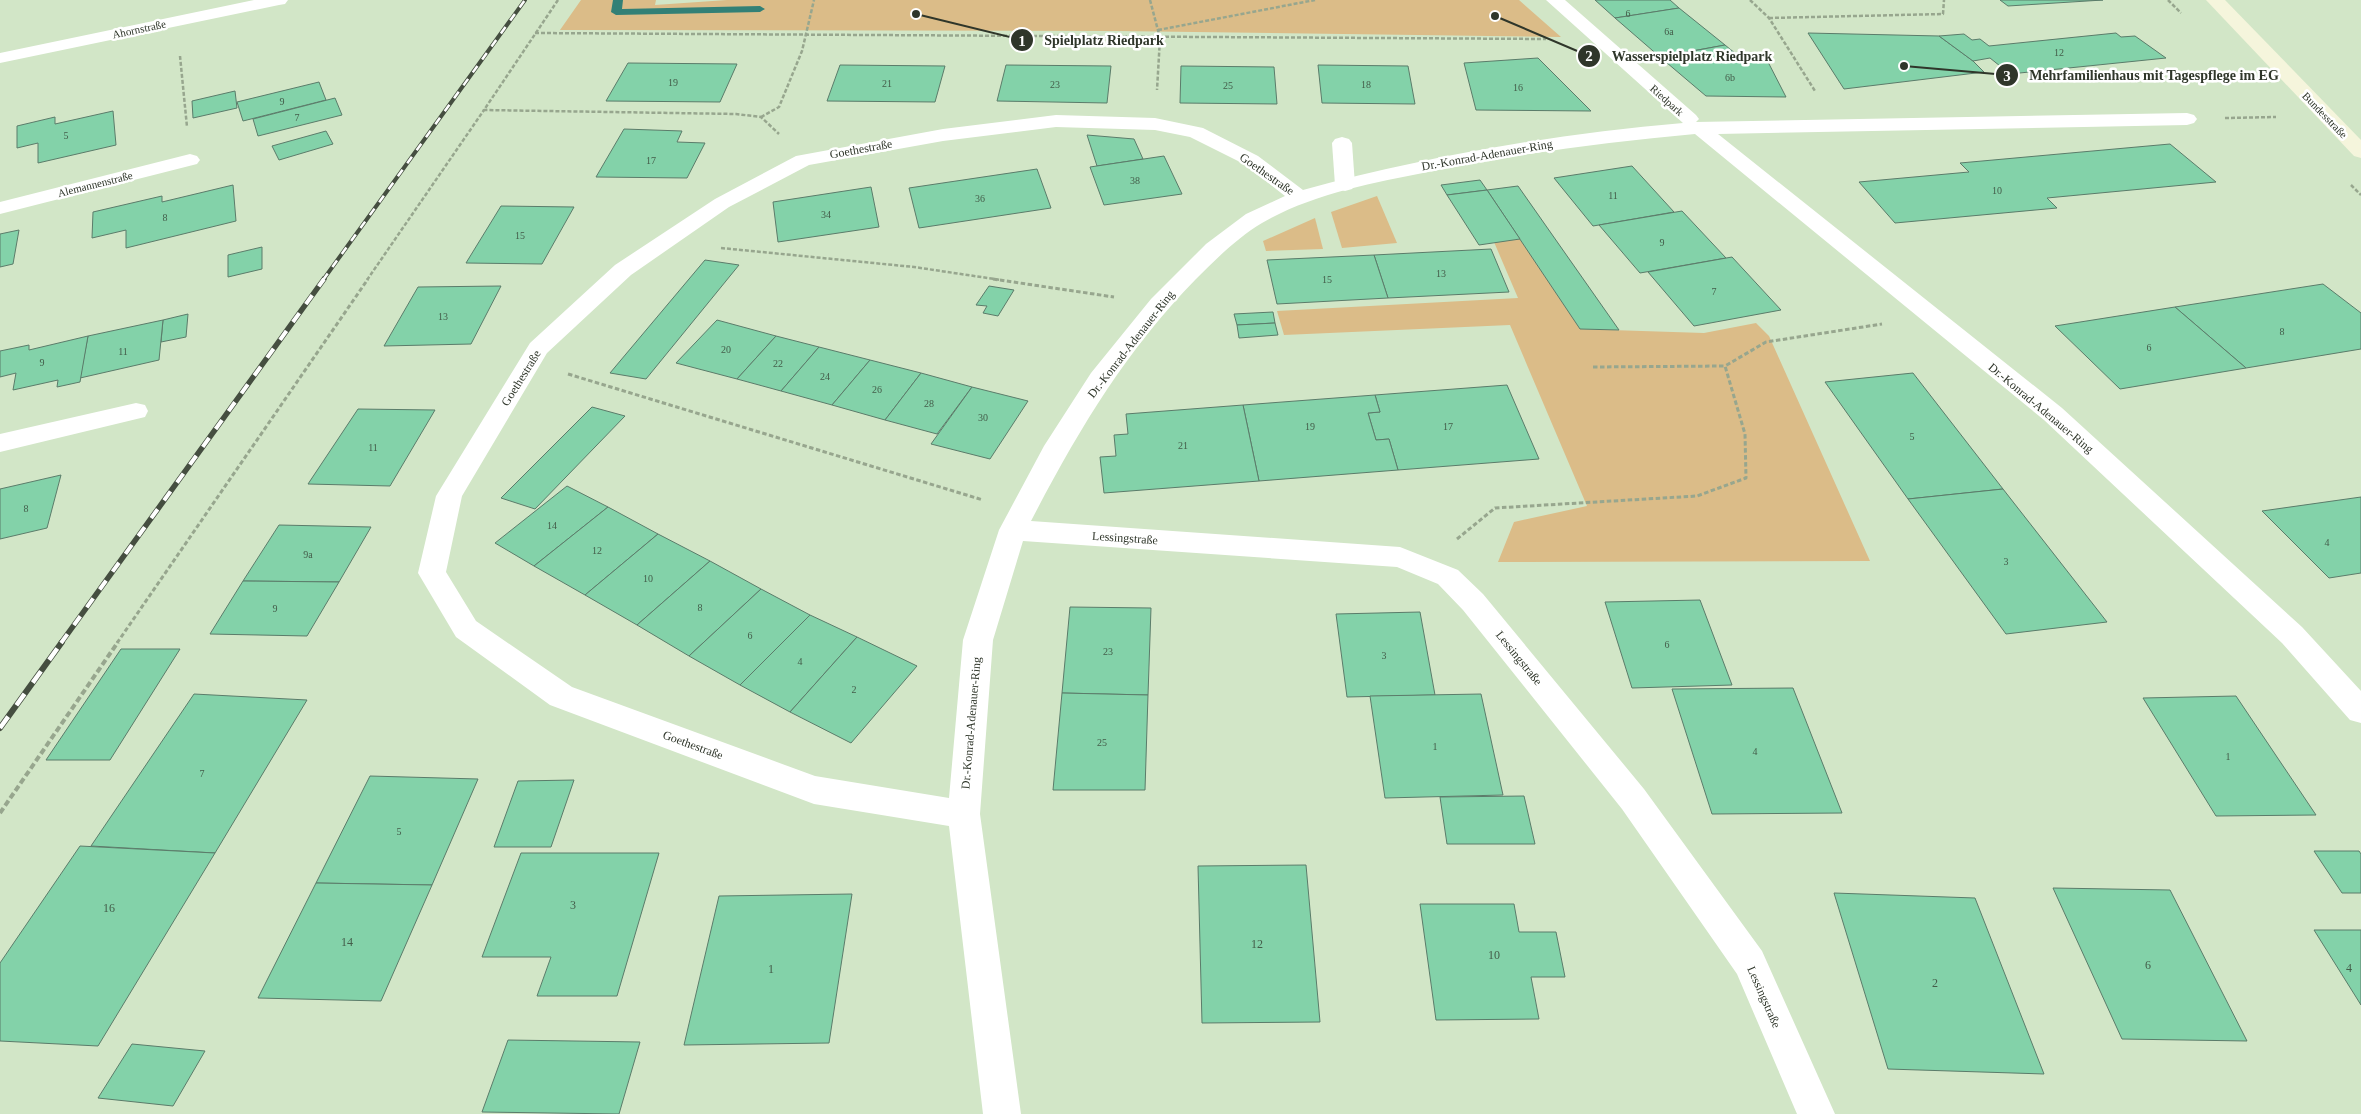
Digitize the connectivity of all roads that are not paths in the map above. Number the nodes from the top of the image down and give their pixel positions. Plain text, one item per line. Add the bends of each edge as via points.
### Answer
1 (279, 0) edge
2 (1555, 0) edge
3 (2221, 6) edge
4 (0, 58) edge
5 (2187, 119) road end
6 (1694, 124) junction
7 (1342, 143) dead end
8 (2361, 152) edge
9 (190, 160) road end
10 (1345, 185) junction
11 (1300, 197) junction
12 (0, 208) edge
13 (136, 411) dead end
14 (0, 443) edge
15 (1018, 521) junction
16 (2361, 711) edge
17 (964, 814) junction
18 (1002, 1114) edge
19 (1816, 1114) edge

1 - 4 street, Ahornstraße
2 - 6 street, Riedpark
3 - 8 main road, Bundesstraße
5 - 6 street, Dr.-Konrad-Adenauer-Ring via 1836,126
6 - 10 street, Dr.-Konrad-Adenauer-Ring via 1470,157
6 - 16 street, Dr.-Konrad-Adenauer-Ring via 2053,414 2292,635
7 - 10 street
9 - 12 street, Alemannenstraße
10 - 11 street, Dr.-Konrad-Adenauer-Ring
11 - 15 street, Dr.-Konrad-Adenauer-Ring via 1254,219 1222,243 1159,304 1100,379 1057,446
11 - 17 street, Goethestraße via 1251,160 1196,132 1155,124 1056,121 943,135 803,160 722,203 623,270 538,348 449,496 432,573 466,630 561,696 814,790
13 - 14 street
15 - 17 street, Dr.-Konrad-Adenauer-Ring via 978,640
15 - 19 street, Lessingstraße via 1400,557 1448,578 1473,602 1650,822 1750,963
17 - 18 street, Dr.-Konrad-Adenauer-Ring

